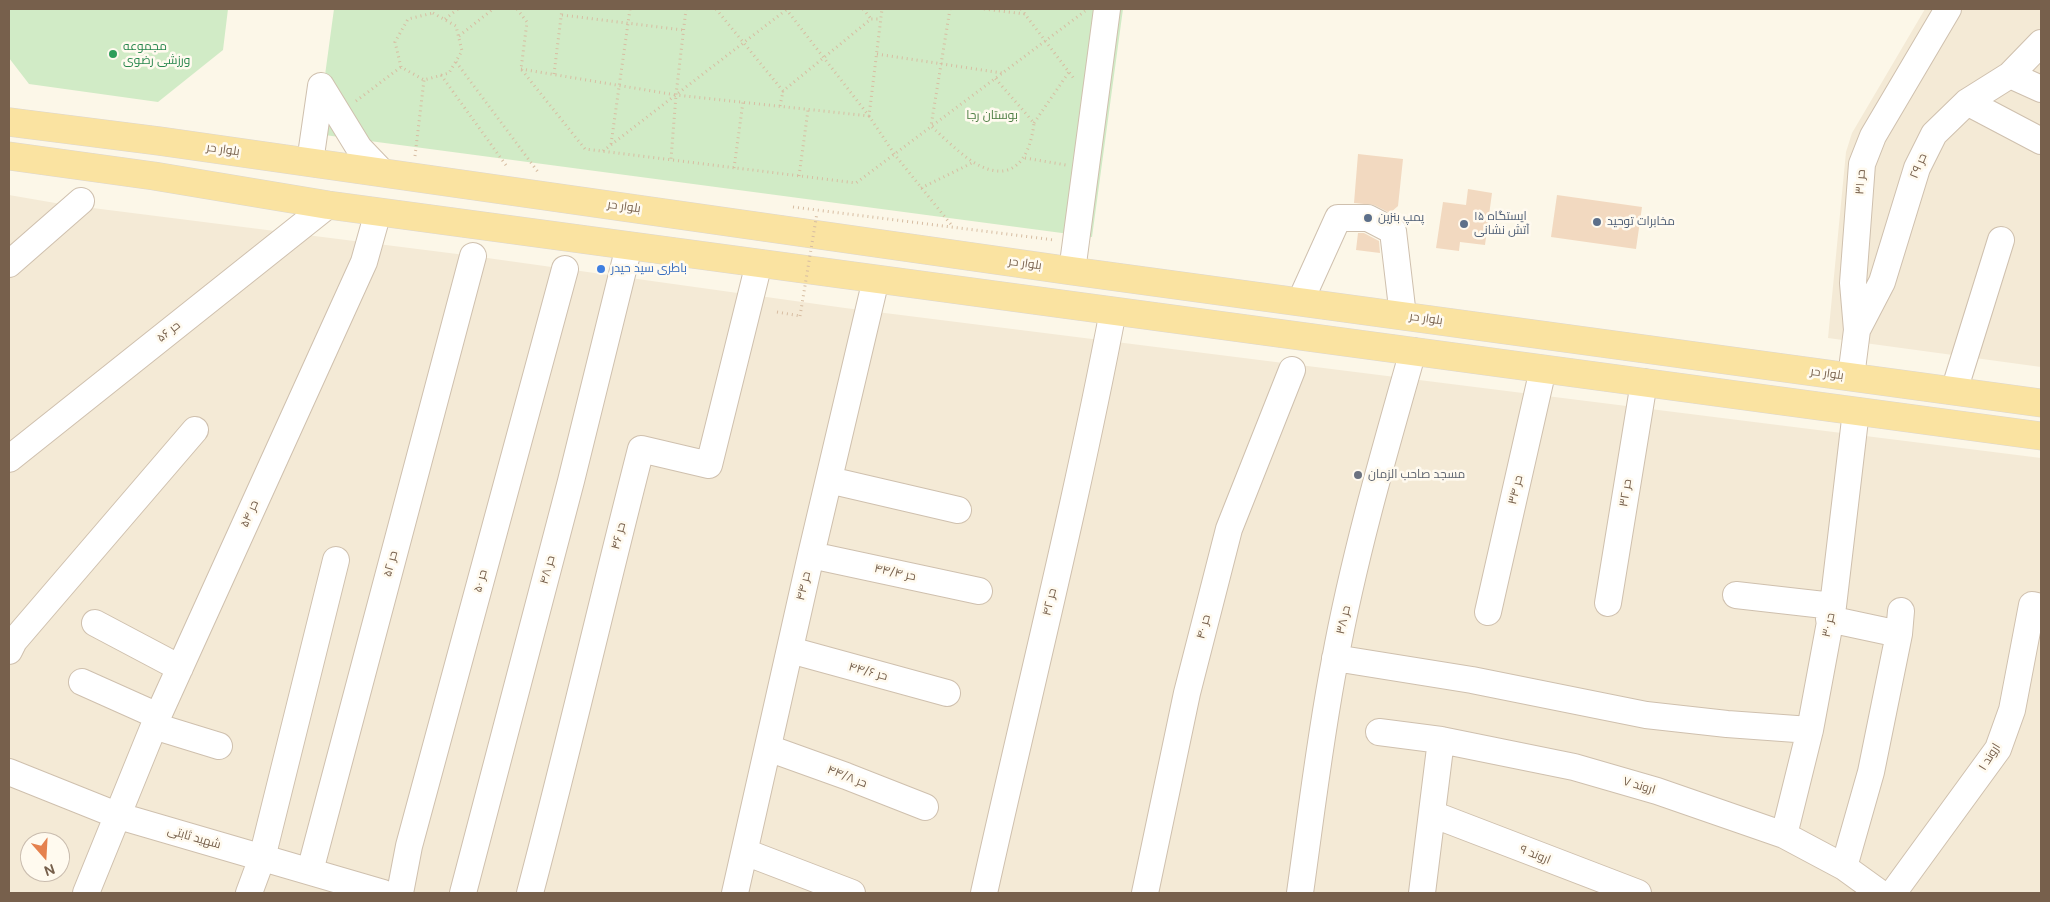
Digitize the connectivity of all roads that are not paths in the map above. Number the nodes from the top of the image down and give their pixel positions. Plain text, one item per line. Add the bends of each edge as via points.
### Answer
1 (1107, 9) edge
2 (1948, 9) edge
3 (2041, 43) edge
4 (2010, 74) junction
5 (2041, 90) edge
6 (1967, 102) junction
7 (14, 118) edge
8 (2041, 140) edge
9 (159, 141) junction
10 (9, 156) edge
11 (310, 162) junction
12 (382, 172) junction
13 (154, 176) junction
14 (81, 201) dead end
15 (328, 205) junction
16 (378, 212) junction
17 (2001, 240) dead end
18 (629, 246) junction
19 (473, 256) dead end
20 (760, 263) junction
21 (9, 264) edge
22 (565, 269) dead end
23 (1072, 271) junction
24 (876, 279) junction
25 (1300, 302) junction
26 (1113, 311) junction
27 (1403, 316) junction
28 (1857, 330) junction
29 (1413, 351) junction
30 (1543, 368) junction
31 (1292, 370) dead end
32 (1851, 378) junction
33 (1644, 382) junction
34 (1954, 392) junction
35 (2041, 403) edge
36 (1856, 411) junction
37 (195, 430) dead end
38 (2041, 436) edge
39 (9, 460) edge
40 (829, 480) junction
41 (958, 510) dead end
42 (811, 554) junction
43 (336, 560) dead end
44 (979, 592) dead end
45 (1736, 596) dead end
46 (1608, 603) dead end
47 (2041, 607) edge
48 (1488, 612) dead end
49 (1831, 612) junction
50 (95, 623) dead end
51 (790, 650) junction
52 (9, 651) edge
53 (1335, 658) junction
54 (180, 668) junction
55 (82, 682) dead end
56 (947, 693) dead end
57 (156, 721) junction
58 (1810, 730) junction
59 (1379, 732) dead end
60 (1441, 740) junction
61 (220, 746) dead end
62 (768, 748) junction
63 (9, 772) edge
64 (924, 807) dead end
65 (1432, 814) junction
66 (119, 816) junction
67 (1784, 835) junction
68 (744, 852) junction
69 (262, 858) junction
70 (1844, 867) junction
71 (310, 871) junction
72 (341, 887) edge
73 (86, 893) edge
74 (249, 893) edge
75 (383, 893) edge
76 (400, 893) edge
77 (463, 893) edge
78 (530, 893) edge
79 (735, 893) edge
80 (852, 893) edge
81 (984, 893) edge
82 (1145, 893) edge
83 (1300, 893) edge
84 (1422, 893) edge
85 (1638, 893) edge
86 (1880, 893) edge
87 (1893, 893) edge

1 - 23 street
2 - 28 street, حر ۳۱ via 1873,136 1862,164 1853,283
3 - 4 street, حر ۲۹
4 - 5 street
4 - 6 street, حر ۲۹
6 - 8 street
6 - 28 street, حر ۲۹ via 1934,134 1916,168 1882,282
7 - 9 main road, بلوار حر
9 - 11 main road, بلوار حر
9 - 13 main road
10 - 13 main road
11 - 12 main road, بلوار حر
11 - 12 street via 321,86 358,148
12 - 23 main road, بلوار حر
13 - 15 main road
14 - 21 street
15 - 16 main road
15 - 39 street, حر ۵۶
16 - 18 main road
16 - 54 street, حر ۵۴ via 364,262
17 - 34 street
18 - 20 main road
18 - 77 street, حر ۴۸
19 - 71 street, حر ۵۲
20 - 24 main road
20 - 78 street, حر ۴۶ via 709,465 641,449
22 - 76 street, حر ۵۰ via 409,846
23 - 25 main road, بلوار حر
24 - 26 main road
24 - 40 street, حر ۴۴
25 - 27 main road, بلوار حر
25 - 27 street via 1338,218 1368,218 1393,231
26 - 29 main road
26 - 81 street, حر ۴۲ via 1086,450
27 - 32 main road, بلوار حر
28 - 32 street, حر ۳۱
29 - 30 main road
29 - 53 street, حر ۳۸ via 1374,487
30 - 33 main road
30 - 48 street, حر ۳۴
31 - 82 street, حر ۴۰ via 1229,529 1187,693
32 - 34 main road, بلوار حر
33 - 36 main road
33 - 46 street, حر ۳۲
34 - 35 main road, بلوار حر
36 - 38 main road
36 - 49 street, حر ۳۰
37 - 52 street via 14,641
40 - 41 street
40 - 42 street, حر ۴۴
42 - 44 street, حر ۴۴/۴
42 - 51 street, حر ۴۴
43 - 69 street
45 - 49 street
47 - 87 street, اروند ۱ via 2032,605 2012,710 1998,749
49 - 58 street, حر ۳۰
49 - 70 street via 1900,622 1871,772
50 - 54 street
51 - 56 street, حر ۴۴/۶
51 - 62 street, حر ۴۴
53 - 58 street via 1472,680 1646,715
53 - 83 street, حر ۳۸
54 - 57 street, حر ۵۴
55 - 57 street
57 - 61 street
57 - 66 street, حر ۵۴
58 - 67 street, حر ۳۰
59 - 60 street, اروند ۷
60 - 65 street
60 - 67 street, اروند ۷ via 1574,766
62 - 64 street, حر ۴۴/۸
62 - 68 street, حر ۴۴
63 - 66 street, شهید ثابتی
65 - 84 street
65 - 85 street, اروند ۹
66 - 69 street, شهید ثابتی
66 - 73 street, حر ۵۴
67 - 70 street, اروند ۷
68 - 79 street, حر ۴۴
68 - 80 street
69 - 71 street, شهید ثابتی
69 - 74 street
70 - 86 street, اروند ۷
71 - 72 street, شهید ثابتی
72 - 75 street, شهید ثابتی

